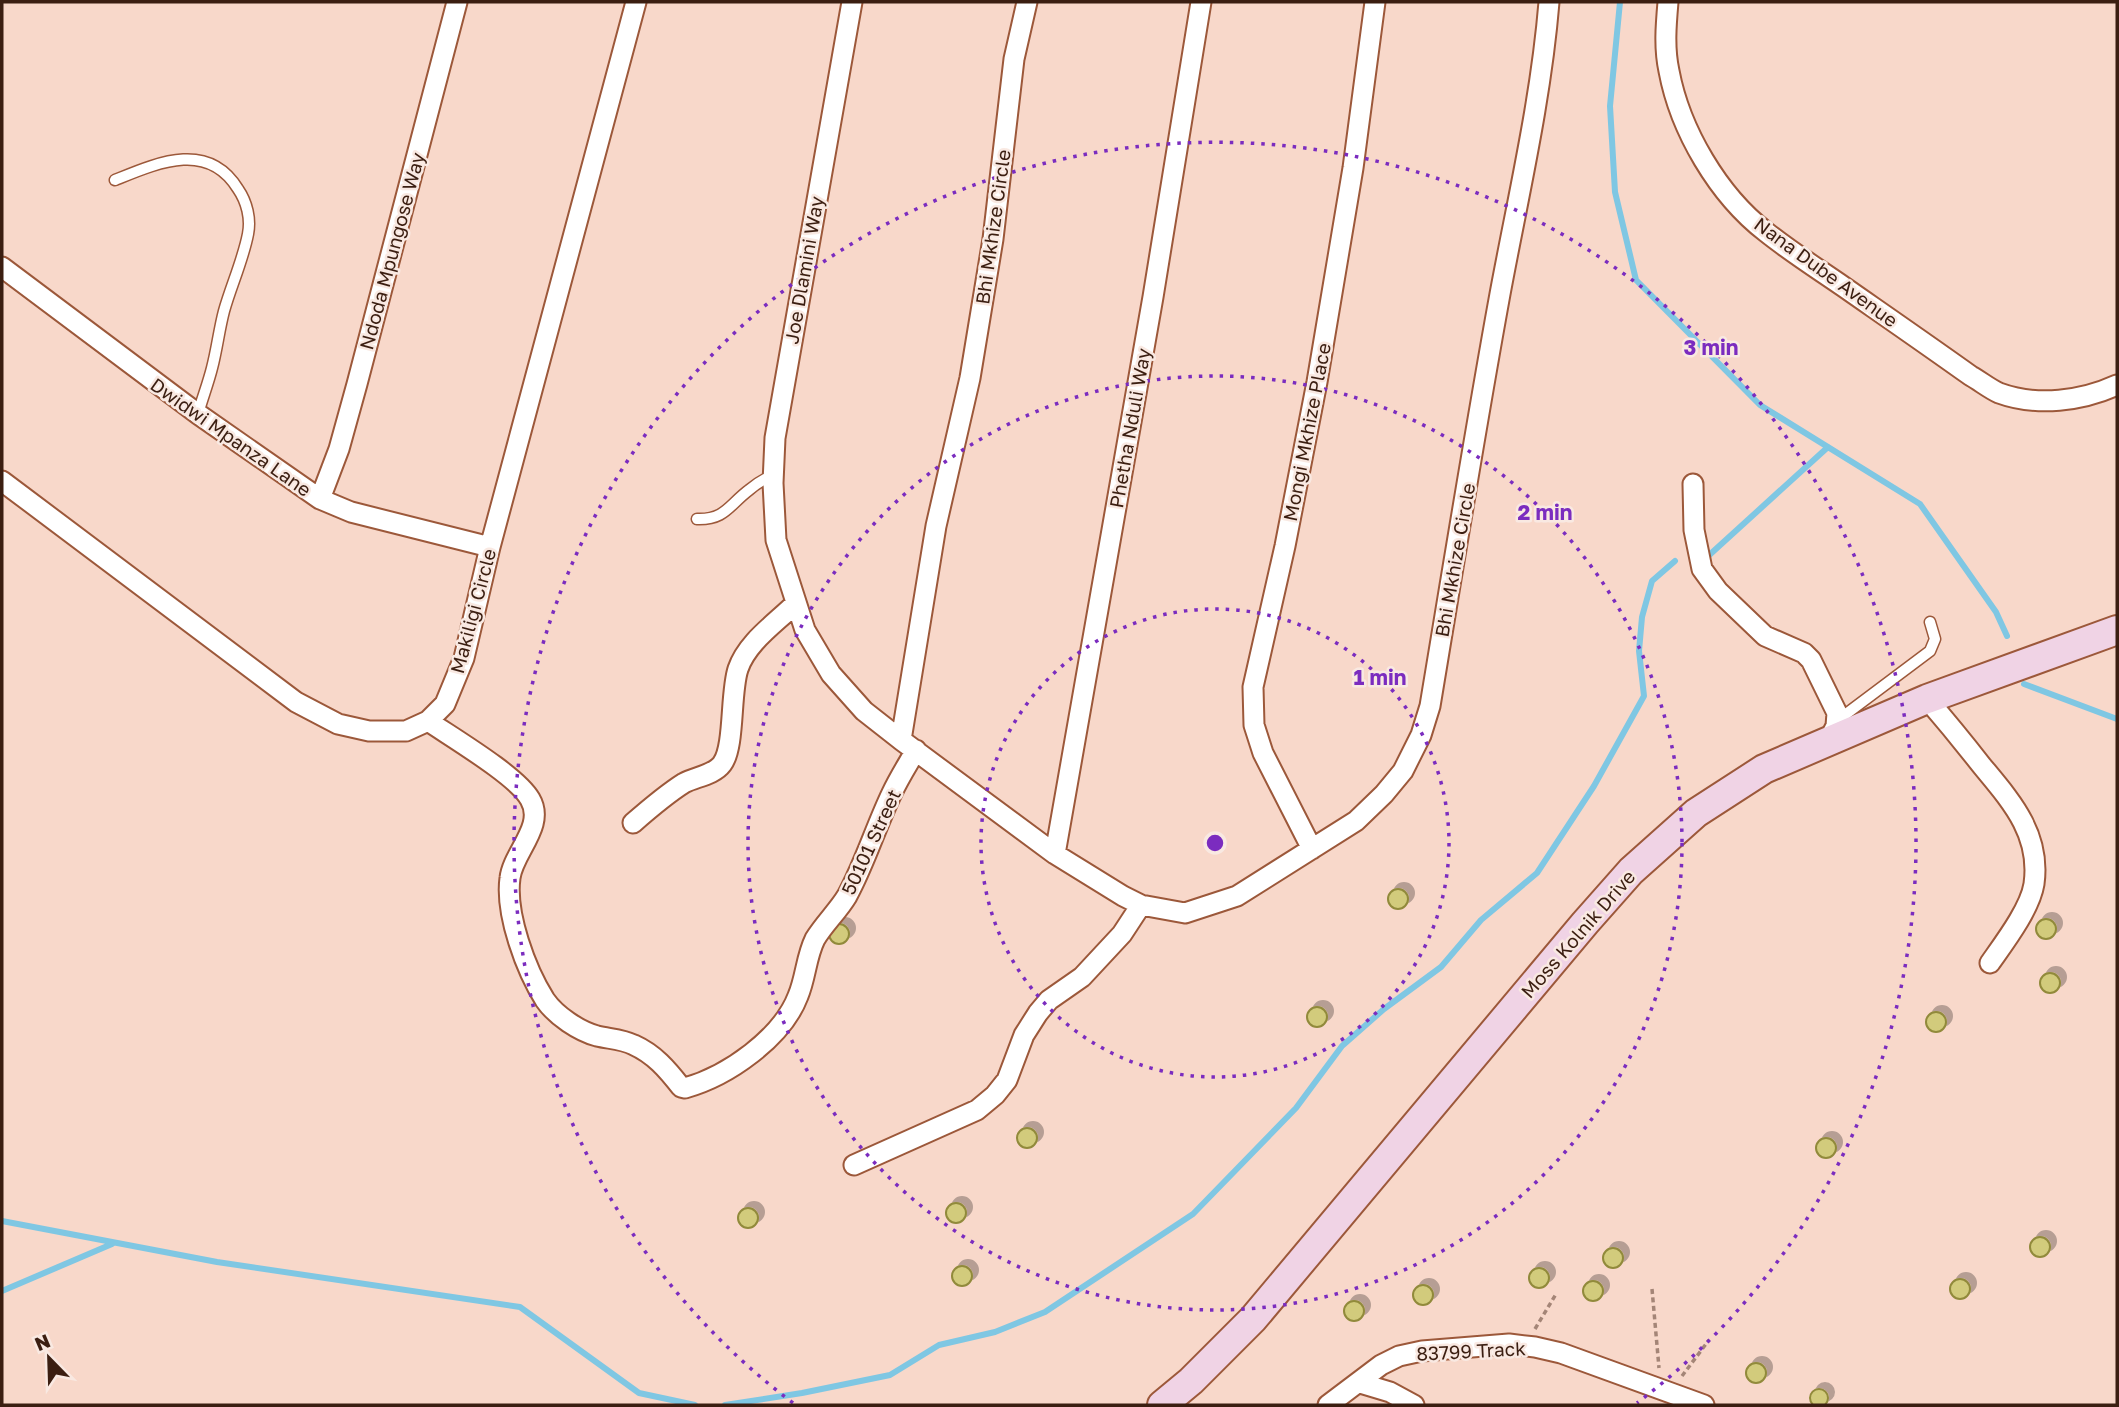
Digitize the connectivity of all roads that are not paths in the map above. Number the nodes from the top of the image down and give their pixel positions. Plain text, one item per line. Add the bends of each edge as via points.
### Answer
1 (457, 2) edge
2 (636, 2) edge
3 (852, 2) edge
4 (1027, 2) edge
5 (1201, 2) edge
6 (1375, 2) edge
7 (1549, 2) edge
8 (1668, 2) edge
9 (115, 180) dead end
10 (2, 267) edge
11 (2117, 385) edge
12 (198, 414) junction
13 (774, 475) junction
14 (2, 481) edge
15 (1693, 484) dead end
16 (320, 499) junction
17 (697, 519) dead end
18 (776, 540) joint
19 (490, 547) junction
20 (795, 604) junction
21 (1930, 622) dead end
22 (2117, 631) edge
23 (1927, 699) junction
24 (428, 721) junction
25 (1833, 731) junction
26 (909, 745) junction
27 (633, 823) dead end
28 (1312, 849) junction
29 (1055, 854) junction
30 (1141, 905) junction
31 (1990, 963) dead end
32 (854, 1165) dead end
33 (1360, 1383) junction
34 (1162, 1405) edge
35 (1328, 1405) edge
36 (1414, 1405) edge
37 (1704, 1405) edge

1 - 16 street, Ndoda Mpungose Way via 357,384
2 - 19 street, Makiligi Circle
3 - 13 street, Joe Dlamini Way via 775,438
4 - 26 street, Bhi Mkhize Circle via 1014,60 993,239 970,377 936,526
5 - 29 street, Phetha Nduli Way
6 - 28 street, Mongi Mkhize Place via 1317,382 1253,687 1254,724 1263,753
7 - 28 street, Bhi Mkhize Circle via 1530,143 1430,706 1403,771 1356,821
8 - 11 street, Nana Dube Avenue via 1669,69 1686,124 1724,189 1765,231 1998,392 2028,400 2066,400
9 - 12 lane via 184,159 205,160 234,182 245,203 248,234
10 - 12 street, Dwidwi Mpanza Lane
12 - 16 street, Dwidwi Mpanza Lane
13 - 17 lane via 747,491 727,512
13 - 18 street, Joe Dlamini Way
14 - 24 street via 296,702 338,724 369,732 406,731
15 - 25 street via 1694,530 1702,569 1725,599 1765,636 1811,660 1835,706
16 - 19 street, Dwidwi Mpanza Lane via 351,512
18 - 20 street, Bhi Mkhize Circle
19 - 24 street, Makiligi Circle via 464,658 445,704
20 - 26 street, Bhi Mkhize Circle via 831,674 864,711
20 - 27 street via 748,650 739,666 723,763 670,792
21 - 25 lane via 1935,639 1930,651
22 - 23 main road, Moss Kolnik Drive
23 - 25 main road, Moss Kolnik Drive
23 - 31 street via 2013,802 2034,855 2034,886 2018,922
24 - 26 street, 50101 Street via 496,767 532,802 533,825 512,868 511,910 521,948 546,1001 576,1026 636,1045 660,1061 681,1087 716,1076 739,1062 784,1021 799,993 808,956 845,898
25 - 34 main road, Moss Kolnik Drive via 1696,813 1631,871 1253,1319
26 - 29 street, Bhi Mkhize Circle
28 - 30 street, Bhi Mkhize Circle via 1237,896 1198,909 1185,913
29 - 30 street, Bhi Mkhize Circle
30 - 32 street via 1122,934 1082,976 1038,1013 995,1096 978,1110
33 - 35 street, 83799 Track
33 - 36 street
33 - 37 street, 83799 Track via 1399,1356 1509,1344 1561,1353

